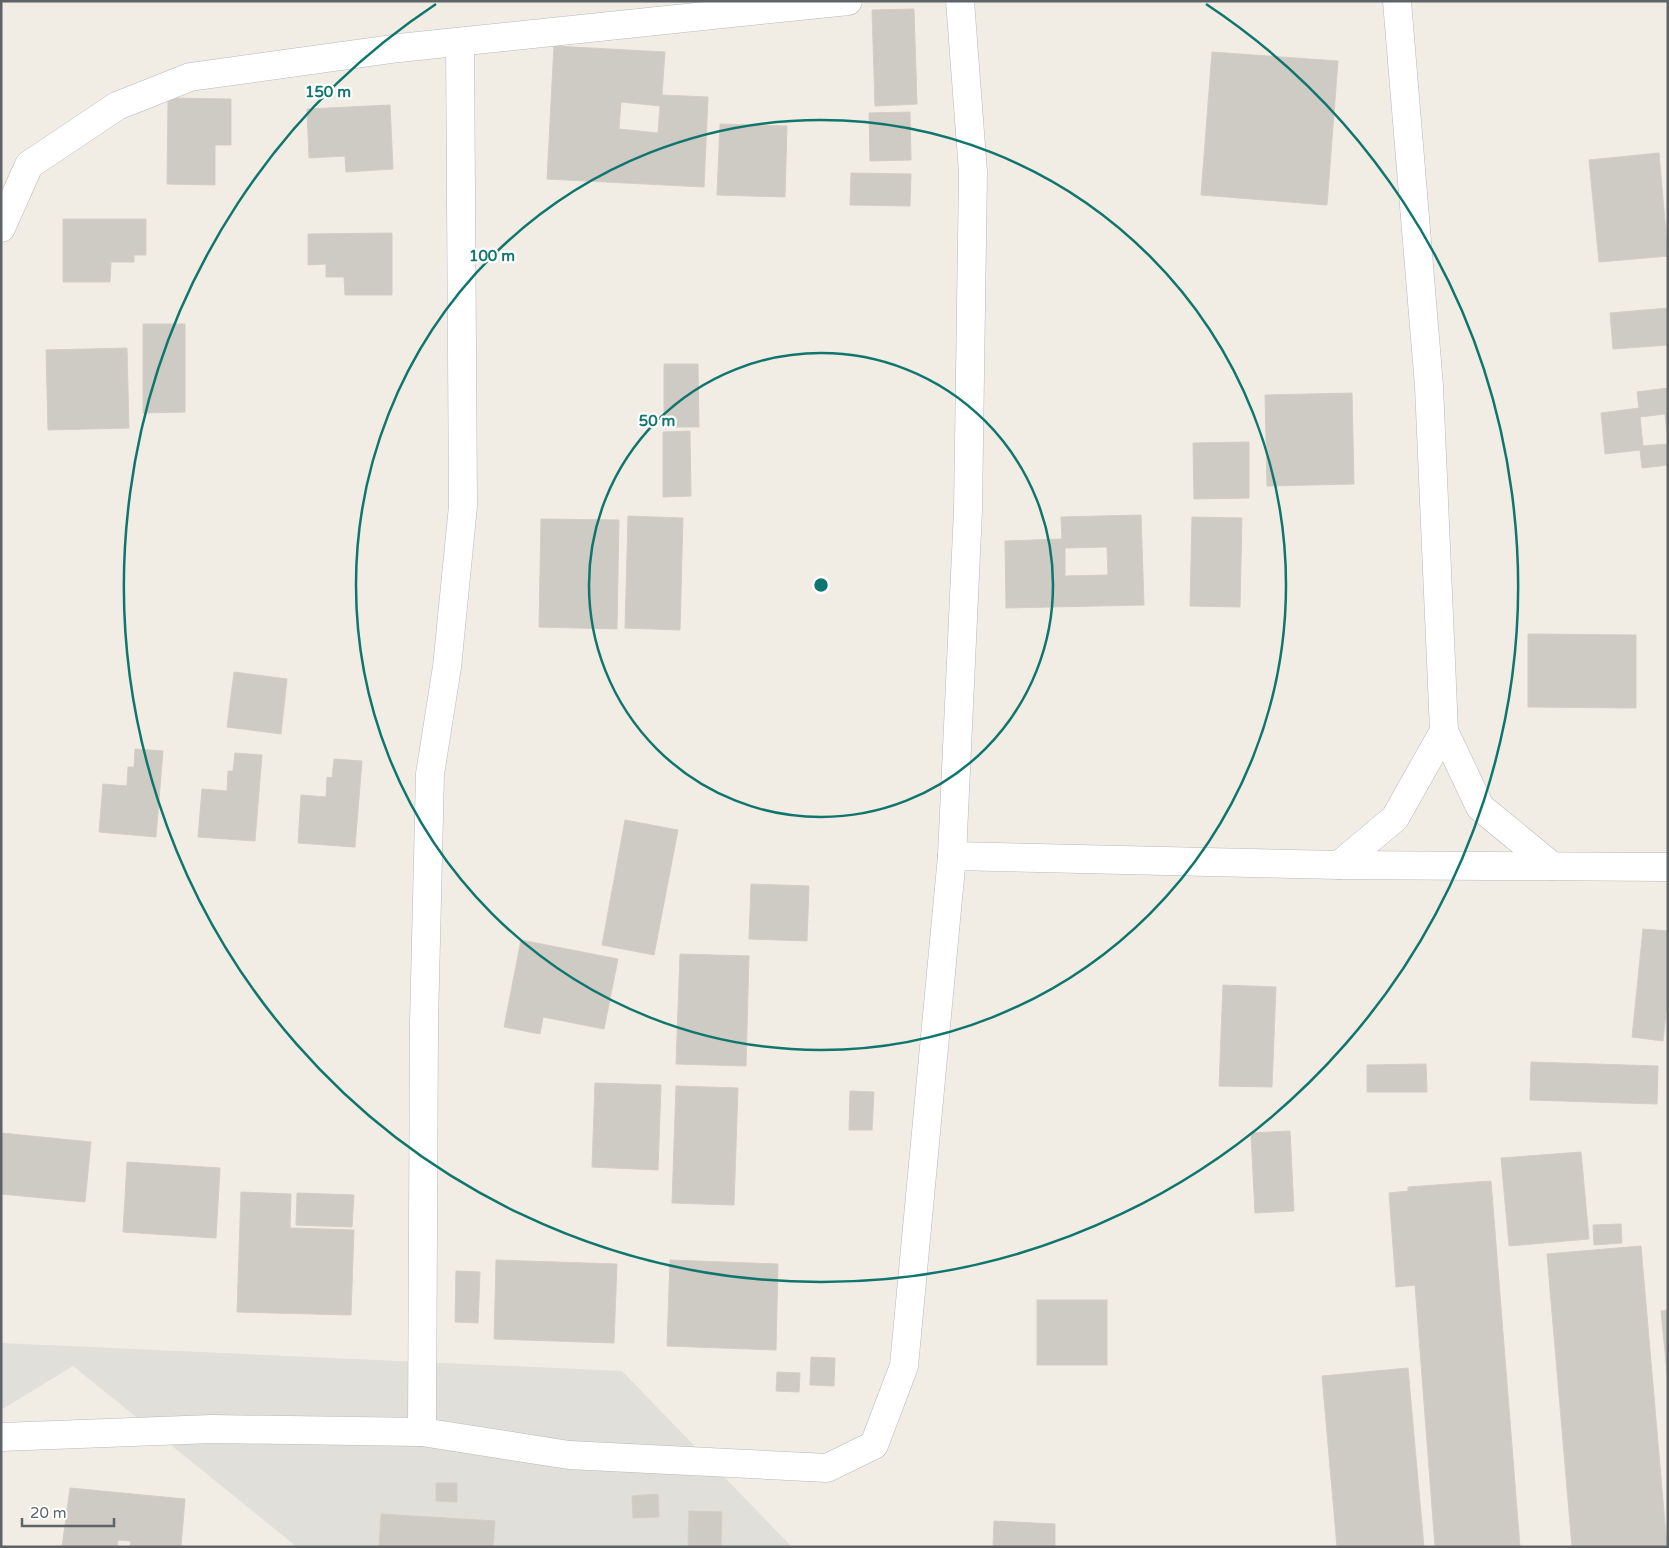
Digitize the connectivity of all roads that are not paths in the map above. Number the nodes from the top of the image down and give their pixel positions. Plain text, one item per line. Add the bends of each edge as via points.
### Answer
1 (848, 1) edge
2 (960, 1) edge
3 (1396, 1) edge
4 (460, 42) junction
5 (1, 228) edge
6 (1444, 731) junction
7 (952, 856) junction
8 (1339, 864) junction
9 (1552, 866) junction
10 (1668, 868) edge
11 (422, 1432) junction
12 (1, 1437) edge

1 - 4 street
2 - 7 street via 973,172 968,510
3 - 6 street via 1429,386
4 - 5 street via 190,77 117,106 29,165
4 - 11 street via 463,506 447,667 430,774 424,1033
6 - 8 street via 1396,818
6 - 9 street via 1480,807
7 - 8 street
7 - 11 street via 904,1366 874,1444 827,1468 569,1455
8 - 9 street
9 - 10 street
11 - 12 street via 212,1429

